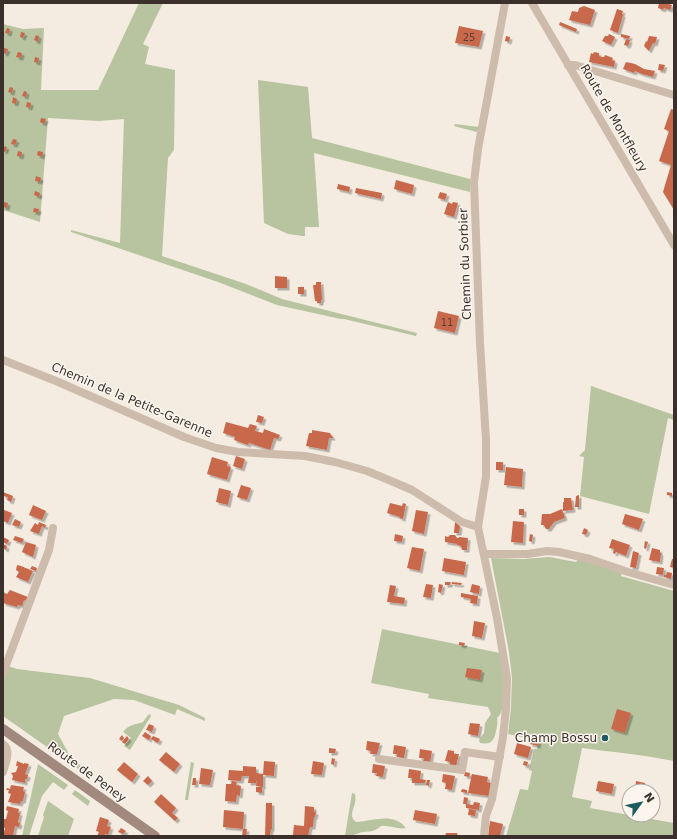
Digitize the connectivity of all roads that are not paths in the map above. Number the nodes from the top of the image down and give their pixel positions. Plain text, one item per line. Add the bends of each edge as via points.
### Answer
1 (505, 3) edge
2 (532, 3) edge
3 (568, 65) junction
4 (674, 95) edge
5 (674, 245) edge
6 (3, 360) edge
7 (478, 527) junction
8 (53, 528) dead end
9 (484, 554) junction
10 (674, 585) edge
11 (3, 673) edge
12 (3, 729) edge
13 (3, 744) edge
14 (500, 758) junction
15 (379, 759) dead end
16 (3, 772) edge
17 (155, 836) edge
18 (484, 836) edge

1 - 7 street, Chemin du Sorbier via 474,182 486,446 484,495
2 - 3 street, Route de Montfleury
3 - 4 street
3 - 5 street, Route de Montfleury
6 - 7 street, Chemin de la Petite-Garenne via 184,437 216,448 238,452 305,456 373,473 408,488 462,522
7 - 9 street
8 - 11 street via 49,550
9 - 10 street via 528,554 547,551 572,555
9 - 14 street via 507,678
12 - 17 main road, Route de Peney
13 - 16 street via 8,750
14 - 15 street via 465,752 462,770
14 - 18 street via 486,816

